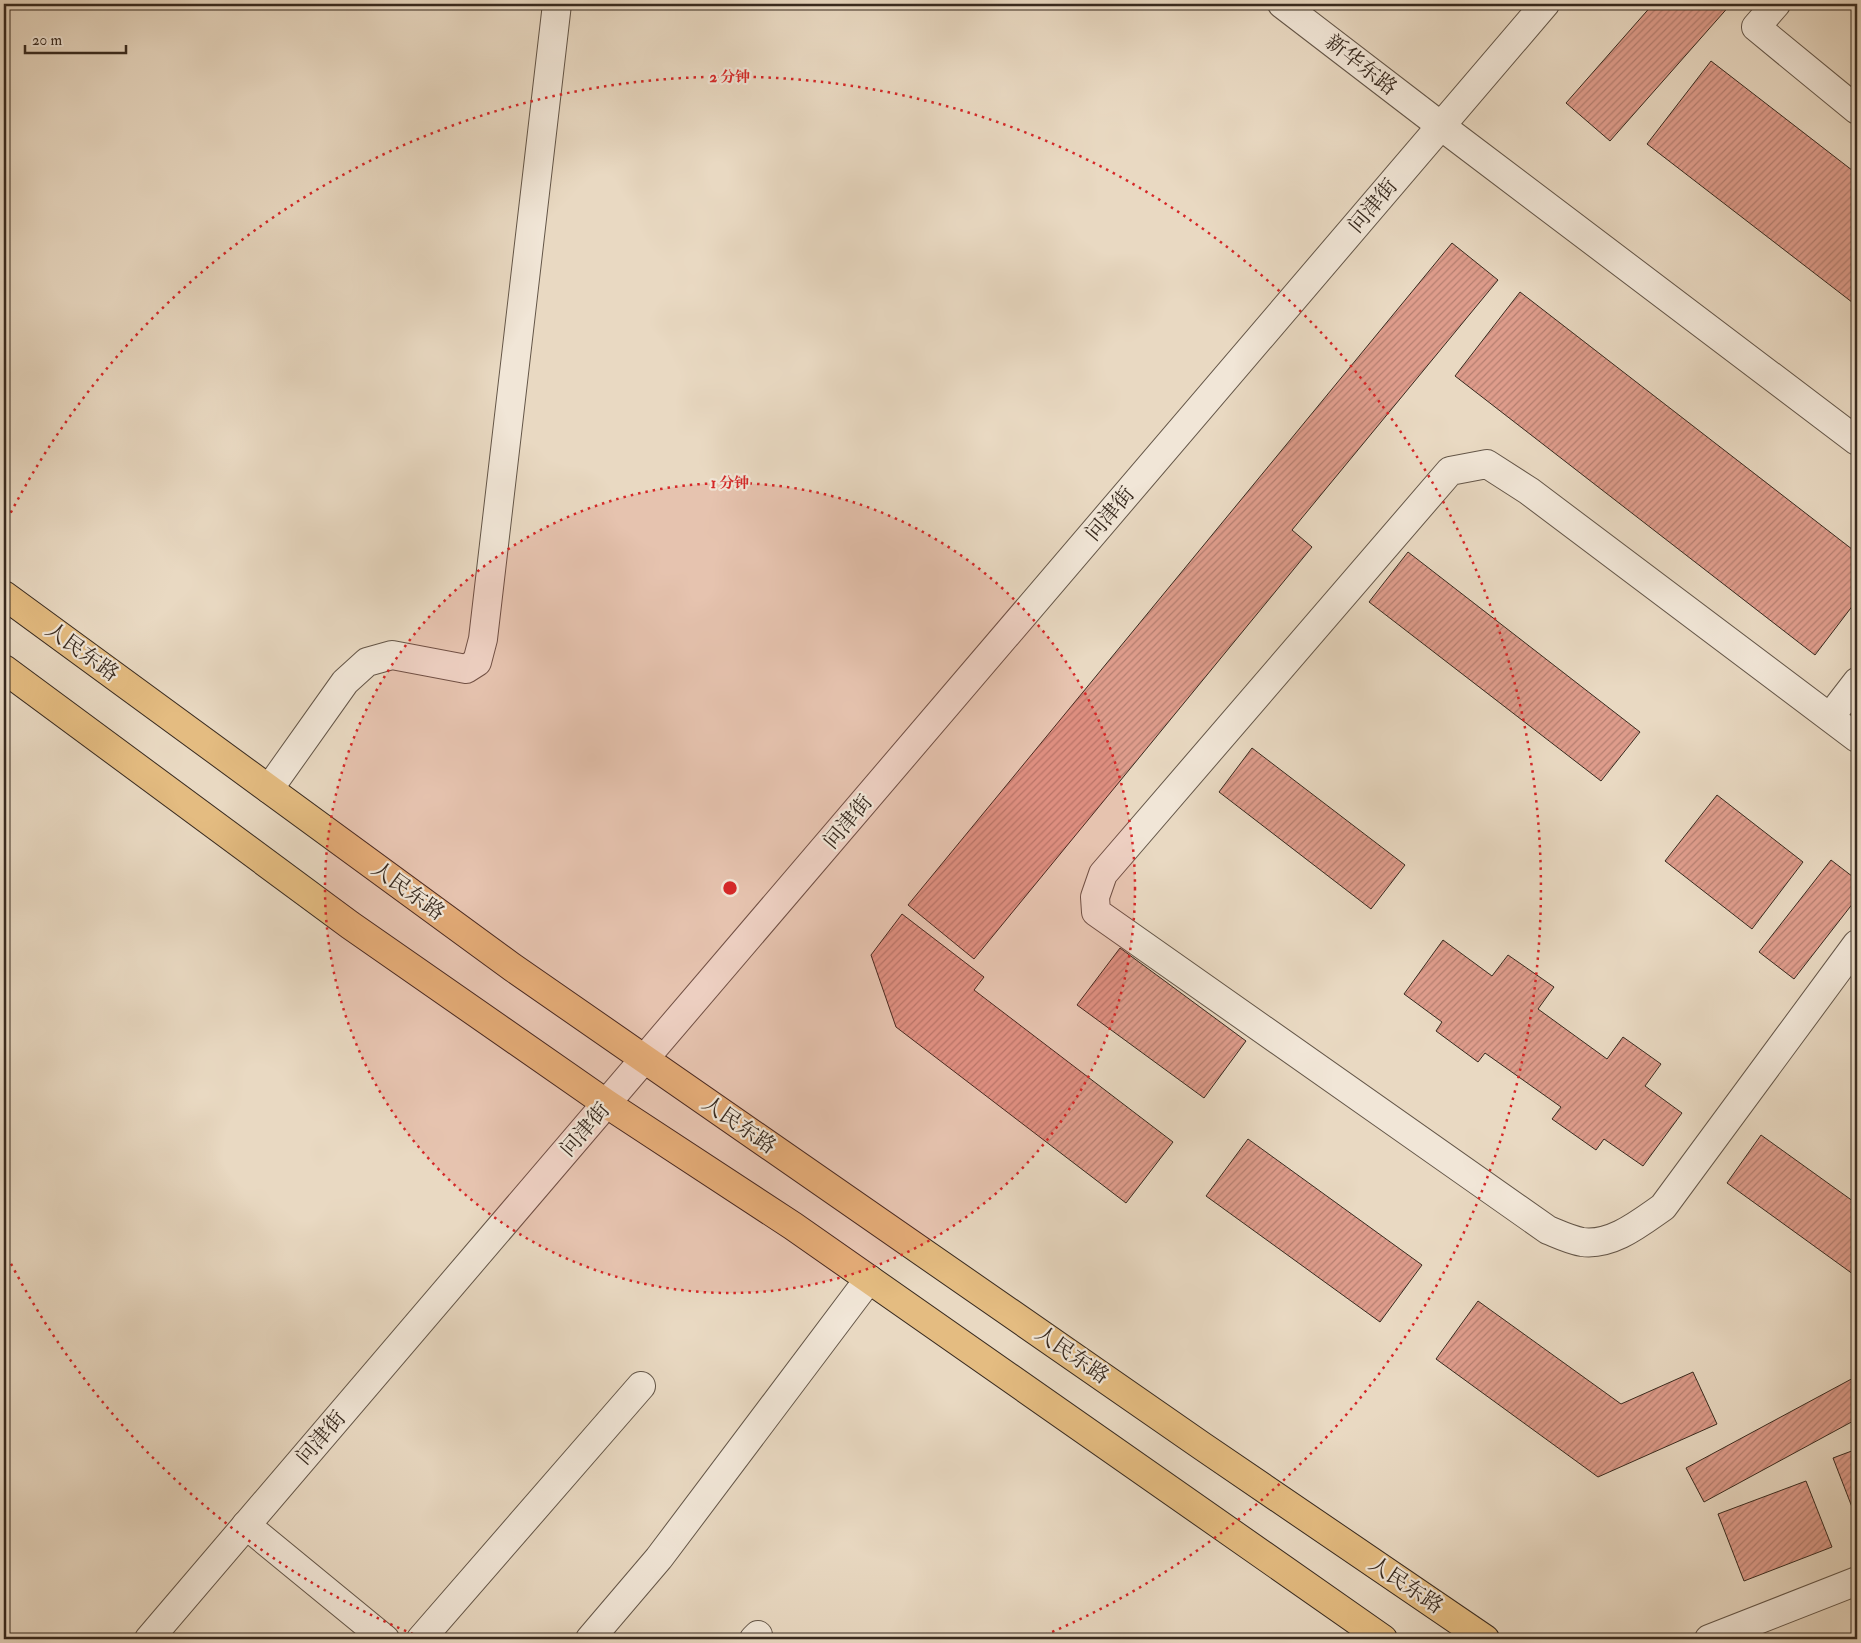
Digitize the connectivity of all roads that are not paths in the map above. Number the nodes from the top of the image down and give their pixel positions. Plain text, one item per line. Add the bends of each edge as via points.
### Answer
1 (557, 4) edge
2 (1282, 4) edge
3 (1545, 4) edge
4 (1776, 4) edge
5 (1857, 110) edge
6 (1441, 126) junction
7 (1857, 441) edge
8 (4, 595) edge
9 (4, 669) edge
10 (1857, 682) edge
11 (1830, 717) junction
12 (1857, 738) edge
13 (269, 789) junction
14 (1857, 944) edge
15 (645, 1060) junction
16 (607, 1104) junction
17 (868, 1279) junction
18 (641, 1386) dead end
19 (246, 1525) junction
20 (1857, 1581) edge
21 (149, 1639) edge
22 (384, 1639) edge
23 (421, 1639) edge
24 (590, 1639) edge
25 (1383, 1639) edge
26 (1485, 1639) edge
27 (1709, 1639) edge

1 - 13 street via 483,639 477,662 466,669 392,655 366,662 345,682
2 - 6 street, 新华东路
3 - 6 street, 问津街
4 - 5 street via 1756,27
6 - 7 street, 新华东路
6 - 15 street, 问津街
8 - 13 main road, 人民东路
9 - 16 main road via 350,925
10 - 11 street
11 - 12 street
11 - 14 street via 1530,491 1487,464 1450,470 1104,874 1095,897 1096,912 1548,1230 1581,1242 1603,1241 1636,1226 1663,1207
13 - 15 main road, 人民东路
15 - 16 street, 问津街
15 - 26 main road, 人民东路
16 - 17 main road
16 - 19 street, 问津街
17 - 24 street via 659,1558
17 - 25 main road
18 - 23 street
19 - 21 street, 问津街
19 - 22 street
20 - 27 street

